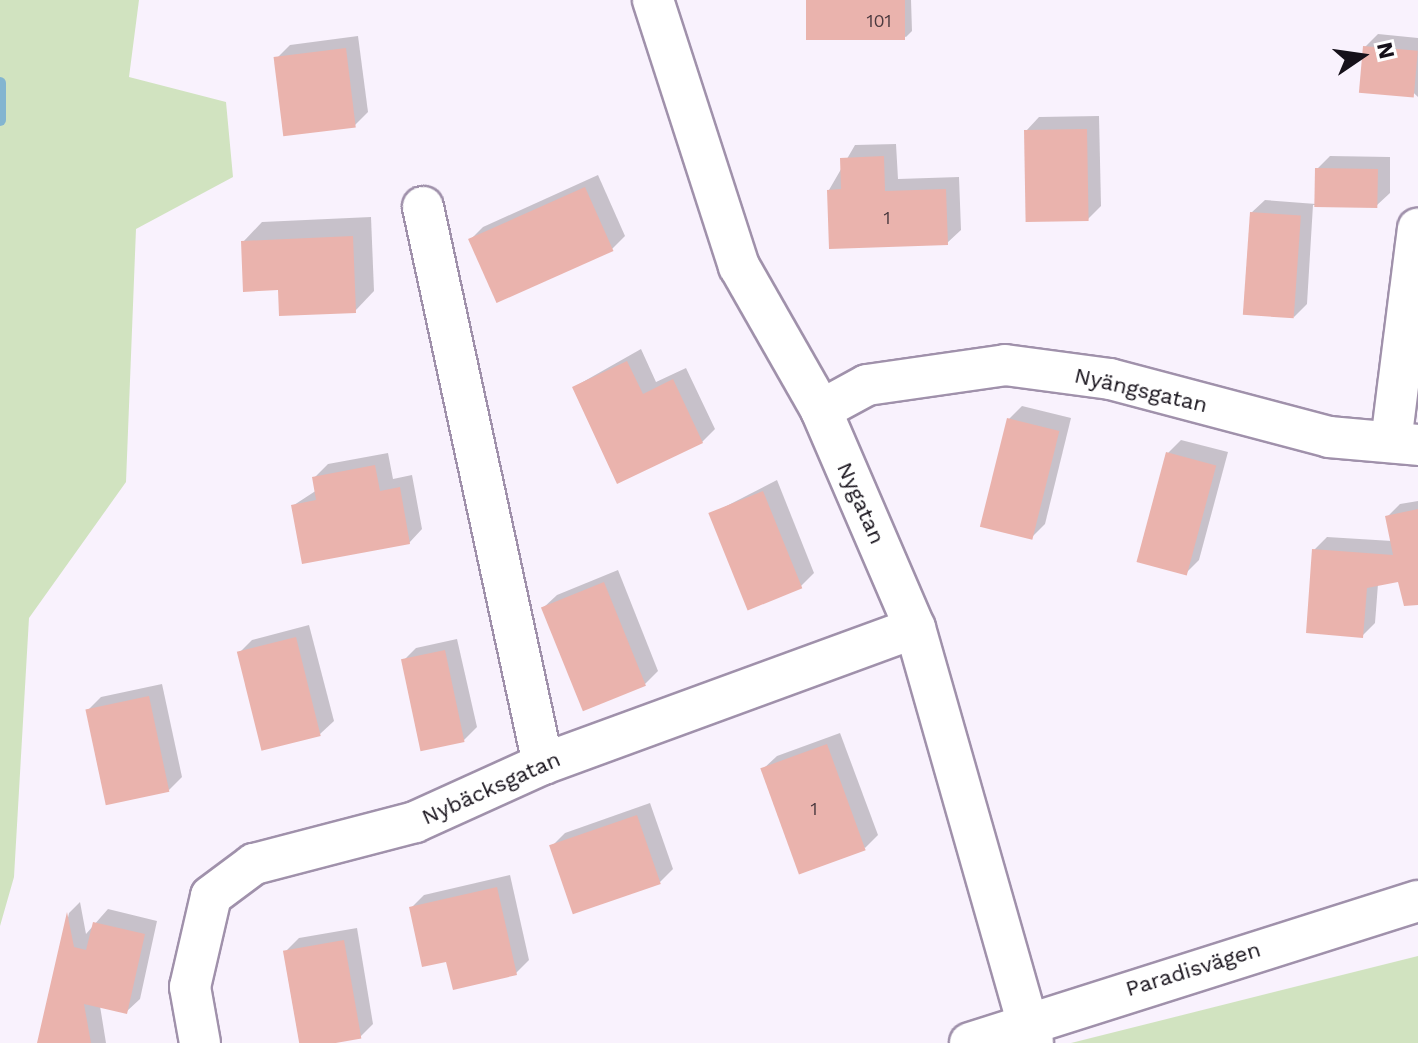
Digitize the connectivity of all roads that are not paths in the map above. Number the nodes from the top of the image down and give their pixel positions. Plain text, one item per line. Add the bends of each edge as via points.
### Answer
1 (653, 0) edge
2 (423, 207) dead end
3 (1418, 229) edge
4 (821, 410) junction
5 (1404, 443) edge
6 (915, 628) junction
7 (543, 764) junction
8 (1414, 902) edge
9 (1032, 1032) edge
10 (200, 1043) edge
11 (970, 1043) edge

1 - 4 street, Nygatan via 739,266
2 - 7 street
3 - 5 street
4 - 5 street, Nyängsgatan via 867,385 1005,365 1110,379 1329,437
4 - 6 street, Nygatan
6 - 7 street, Nybäcksgatan
6 - 9 street, Nygatan
7 - 10 street, Nybäcksgatan via 415,822 254,864 211,896 190,987
8 - 9 street, Paradisvägen via 1193,969
9 - 11 street, Paradisvägen

